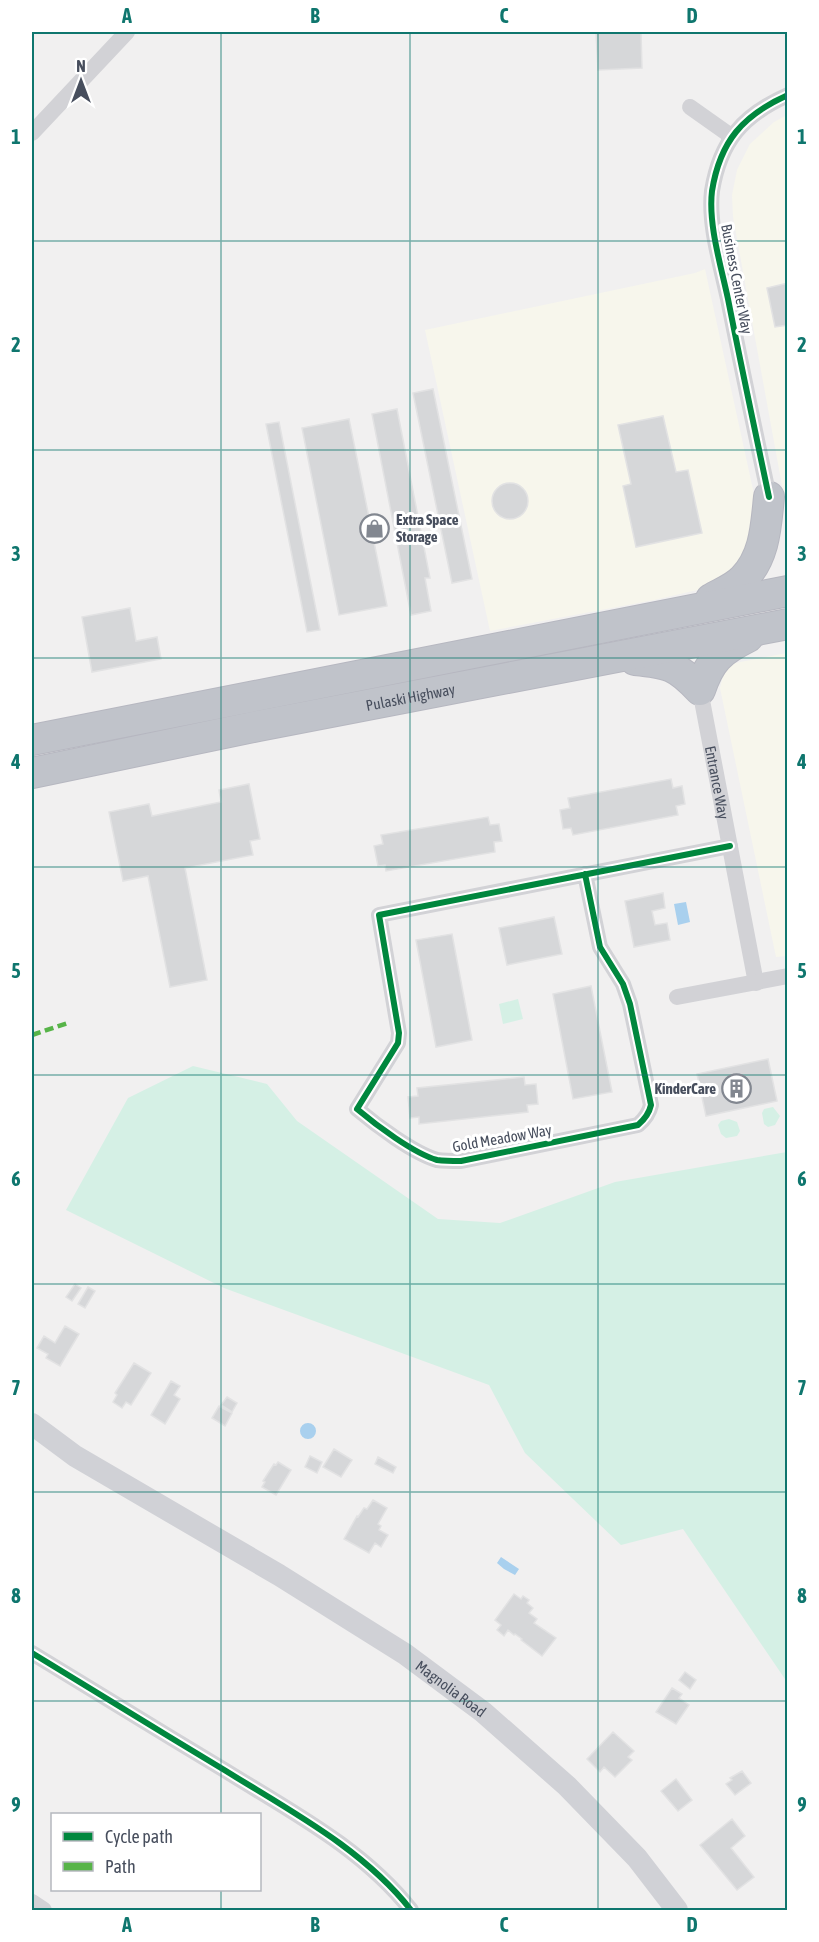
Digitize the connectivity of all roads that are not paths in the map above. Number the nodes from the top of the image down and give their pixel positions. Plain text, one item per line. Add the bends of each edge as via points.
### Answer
1 (127, 32) edge
2 (788, 95) edge
3 (690, 107) dead end
4 (32, 134) edge
5 (731, 136) junction
6 (769, 497) junction
7 (788, 532) edge
8 (788, 591) edge
9 (691, 609) junction
10 (777, 626) edge
11 (611, 658) junction
12 (700, 690) junction
13 (32, 740) edge
14 (32, 773) edge
15 (730, 846) junction
16 (585, 874) junction
17 (788, 976) edge
18 (756, 983) junction
19 (677, 997) dead end
20 (32, 1424) edge
21 (32, 1439) edge
22 (183, 1519) junction
23 (32, 1653) edge
24 (32, 1902) edge
25 (44, 1911) edge
26 (411, 1911) edge
27 (677, 1911) edge

1 - 4 street
2 - 5 street, Business Center Way via 765,105
3 - 5 street
5 - 6 street, Business Center Way via 719,162 712,192 715,240
6 - 7 highway
6 - 9 highway via 762,547 744,579
8 - 9 highway, Pulaski Highway
9 - 13 highway, Pulaski Highway
10 - 11 highway, Pulaski Highway
10 - 12 highway via 733,644 713,660
11 - 12 highway via 669,665
11 - 14 highway, Pulaski Highway
12 - 15 street, Entrance Way
15 - 16 street, Gold Meadow Way
15 - 18 street, Entrance Way
16 - 16 street, Gold Meadow Way via 379,915 398,1043 357,1109 422,1154 450,1161 638,1125 644,1120 651,1105 630,1004 623,984 600,947
17 - 18 street
18 - 19 street
20 - 22 main road, Magnolia Road via 75,1456
21 - 22 main road, Magnolia Road via 92,1476
22 - 27 main road, Magnolia Road via 405,1654 483,1712 567,1786 637,1858
23 - 26 street via 351,1850
24 - 25 street

